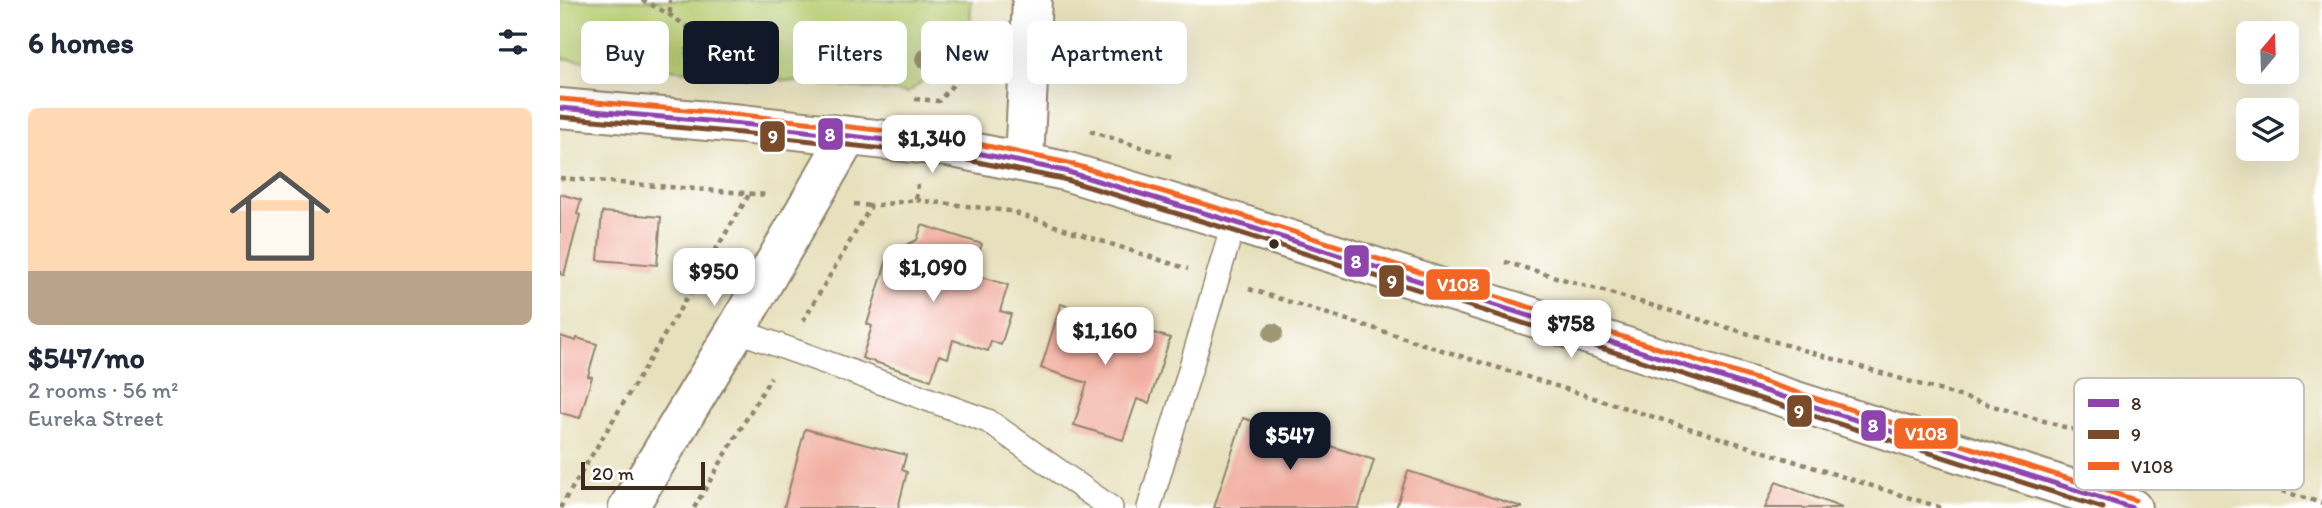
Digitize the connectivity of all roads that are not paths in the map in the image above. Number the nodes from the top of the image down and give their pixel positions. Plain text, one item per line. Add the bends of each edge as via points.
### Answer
1 (1032, 0) edge
2 (560, 108) edge
3 (848, 136) junction
4 (1024, 161) junction
5 (1234, 222) junction
6 (736, 330) junction
7 (2074, 490) edge
8 (2075, 490) edge
9 (628, 508) edge
10 (1111, 508) edge
11 (1149, 508) edge
12 (2132, 508) edge

1 - 4 street
2 - 3 street
3 - 4 street
3 - 6 street
4 - 5 street
5 - 7 street
5 - 11 lane
6 - 9 street
6 - 10 lane via 988,421
8 - 12 street

